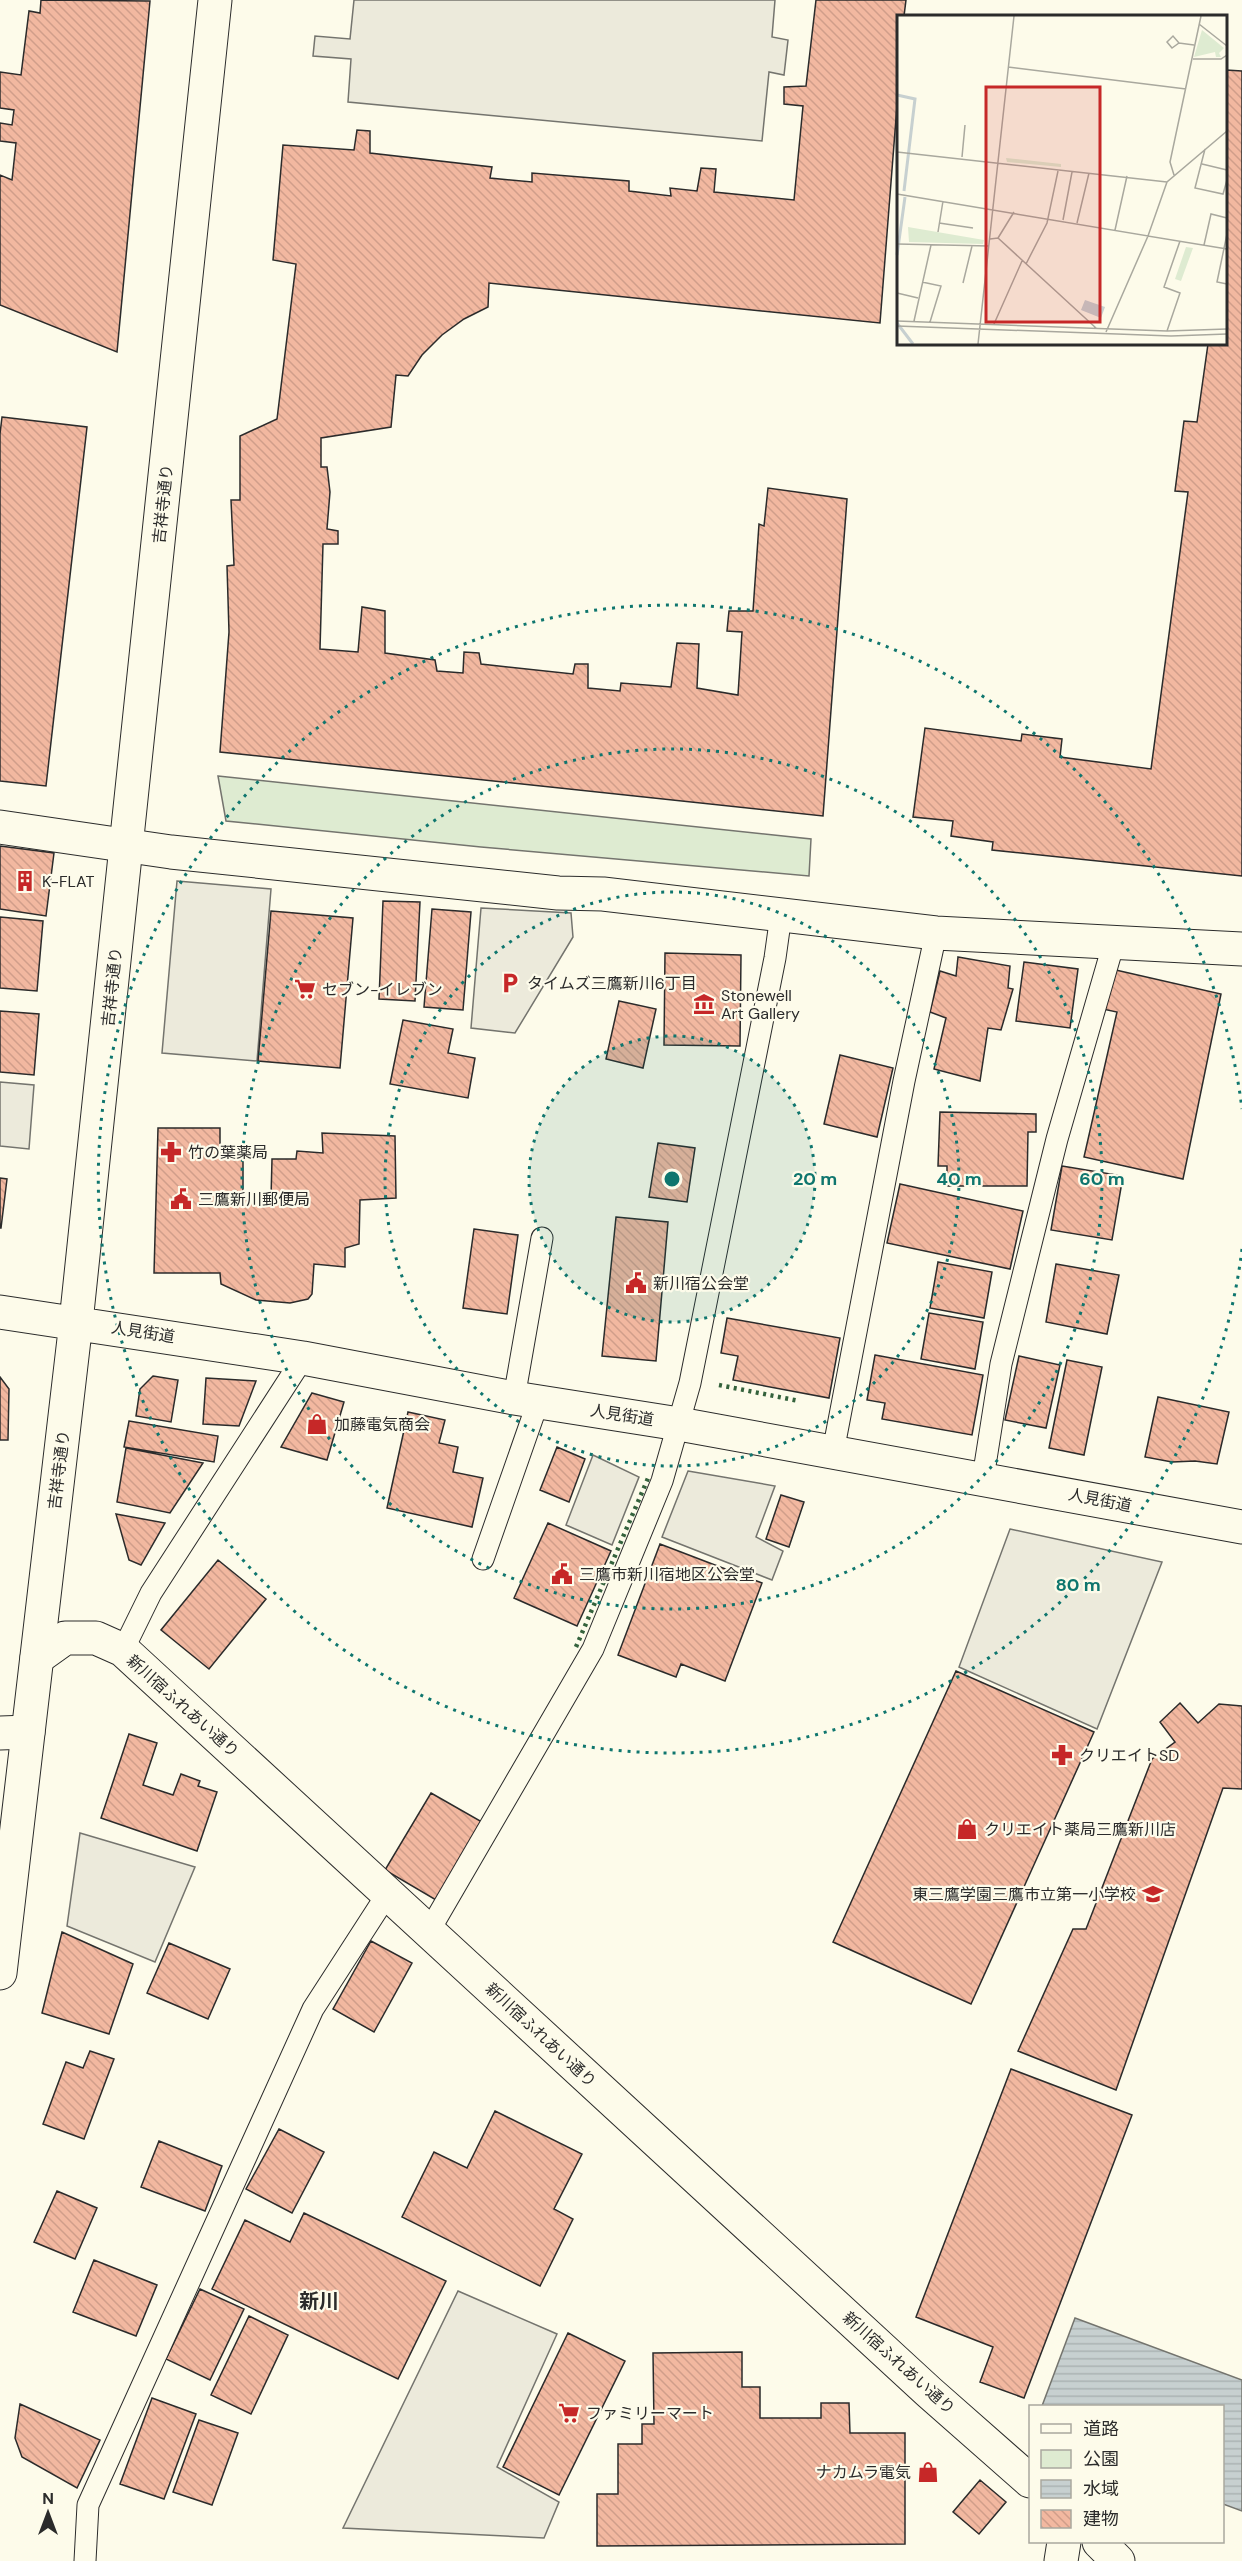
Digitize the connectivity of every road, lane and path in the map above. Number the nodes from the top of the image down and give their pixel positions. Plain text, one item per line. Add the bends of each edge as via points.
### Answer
1 (215, 0) edge
2 (0, 827) edge
3 (127, 846) junction
4 (781, 915) junction
5 (936, 933) junction
6 (1114, 942) junction
7 (1242, 949) edge
8 (542, 1238) dead end
9 (0, 1312) edge
10 (76, 1322) junction
11 (303, 1358) junction
12 (526, 1400) junction
13 (679, 1424) junction
14 (833, 1452) junction
15 (983, 1478) junction
16 (1242, 1527) edge
17 (483, 1559) dead end
18 (123, 1650) junction
19 (37, 1658) junction
20 (14, 1733) edge
21 (388, 1893) junction
22 (429, 1931) junction
23 (0, 1973) edge
24 (1029, 2480) edge
25 (1064, 2543) edge
26 (1101, 2543) edge
27 (85, 2561) edge
28 (1061, 2561) edge
29 (1118, 2561) edge

1 - 3 main road, 吉祥寺通り
2 - 3 main road
3 - 4 main road
3 - 10 main road, 吉祥寺通り
4 - 5 main road
4 - 13 lane
5 - 6 main road
5 - 14 lane
6 - 7 main road
6 - 15 lane via 1057,1139 1001,1364
8 - 12 lane
9 - 10 main road, 人見街道
10 - 11 main road, 人見街道
10 - 19 main road, 吉祥寺通り
11 - 12 main road, 人見街道
11 - 18 lane via 151,1593
12 - 13 main road, 人見街道
12 - 17 lane
13 - 14 main road, 人見街道
13 - 22 lane via 662,1481 593,1649
14 - 15 main road, 人見街道
15 - 16 main road, 人見街道
18 - 19 main road, 新川宿ふれあい通り via 96,1638 65,1638
18 - 21 main road, 新川宿ふれあい通り
19 - 20 main road, 吉祥寺通り
20 - 23 main road, 吉祥寺通り
21 - 22 main road, 新川宿ふれあい通り
21 - 27 lane via 313,2009 88,2505
22 - 24 main road, 新川宿ふれあい通り
25 - 28 main road
26 - 29 main road

